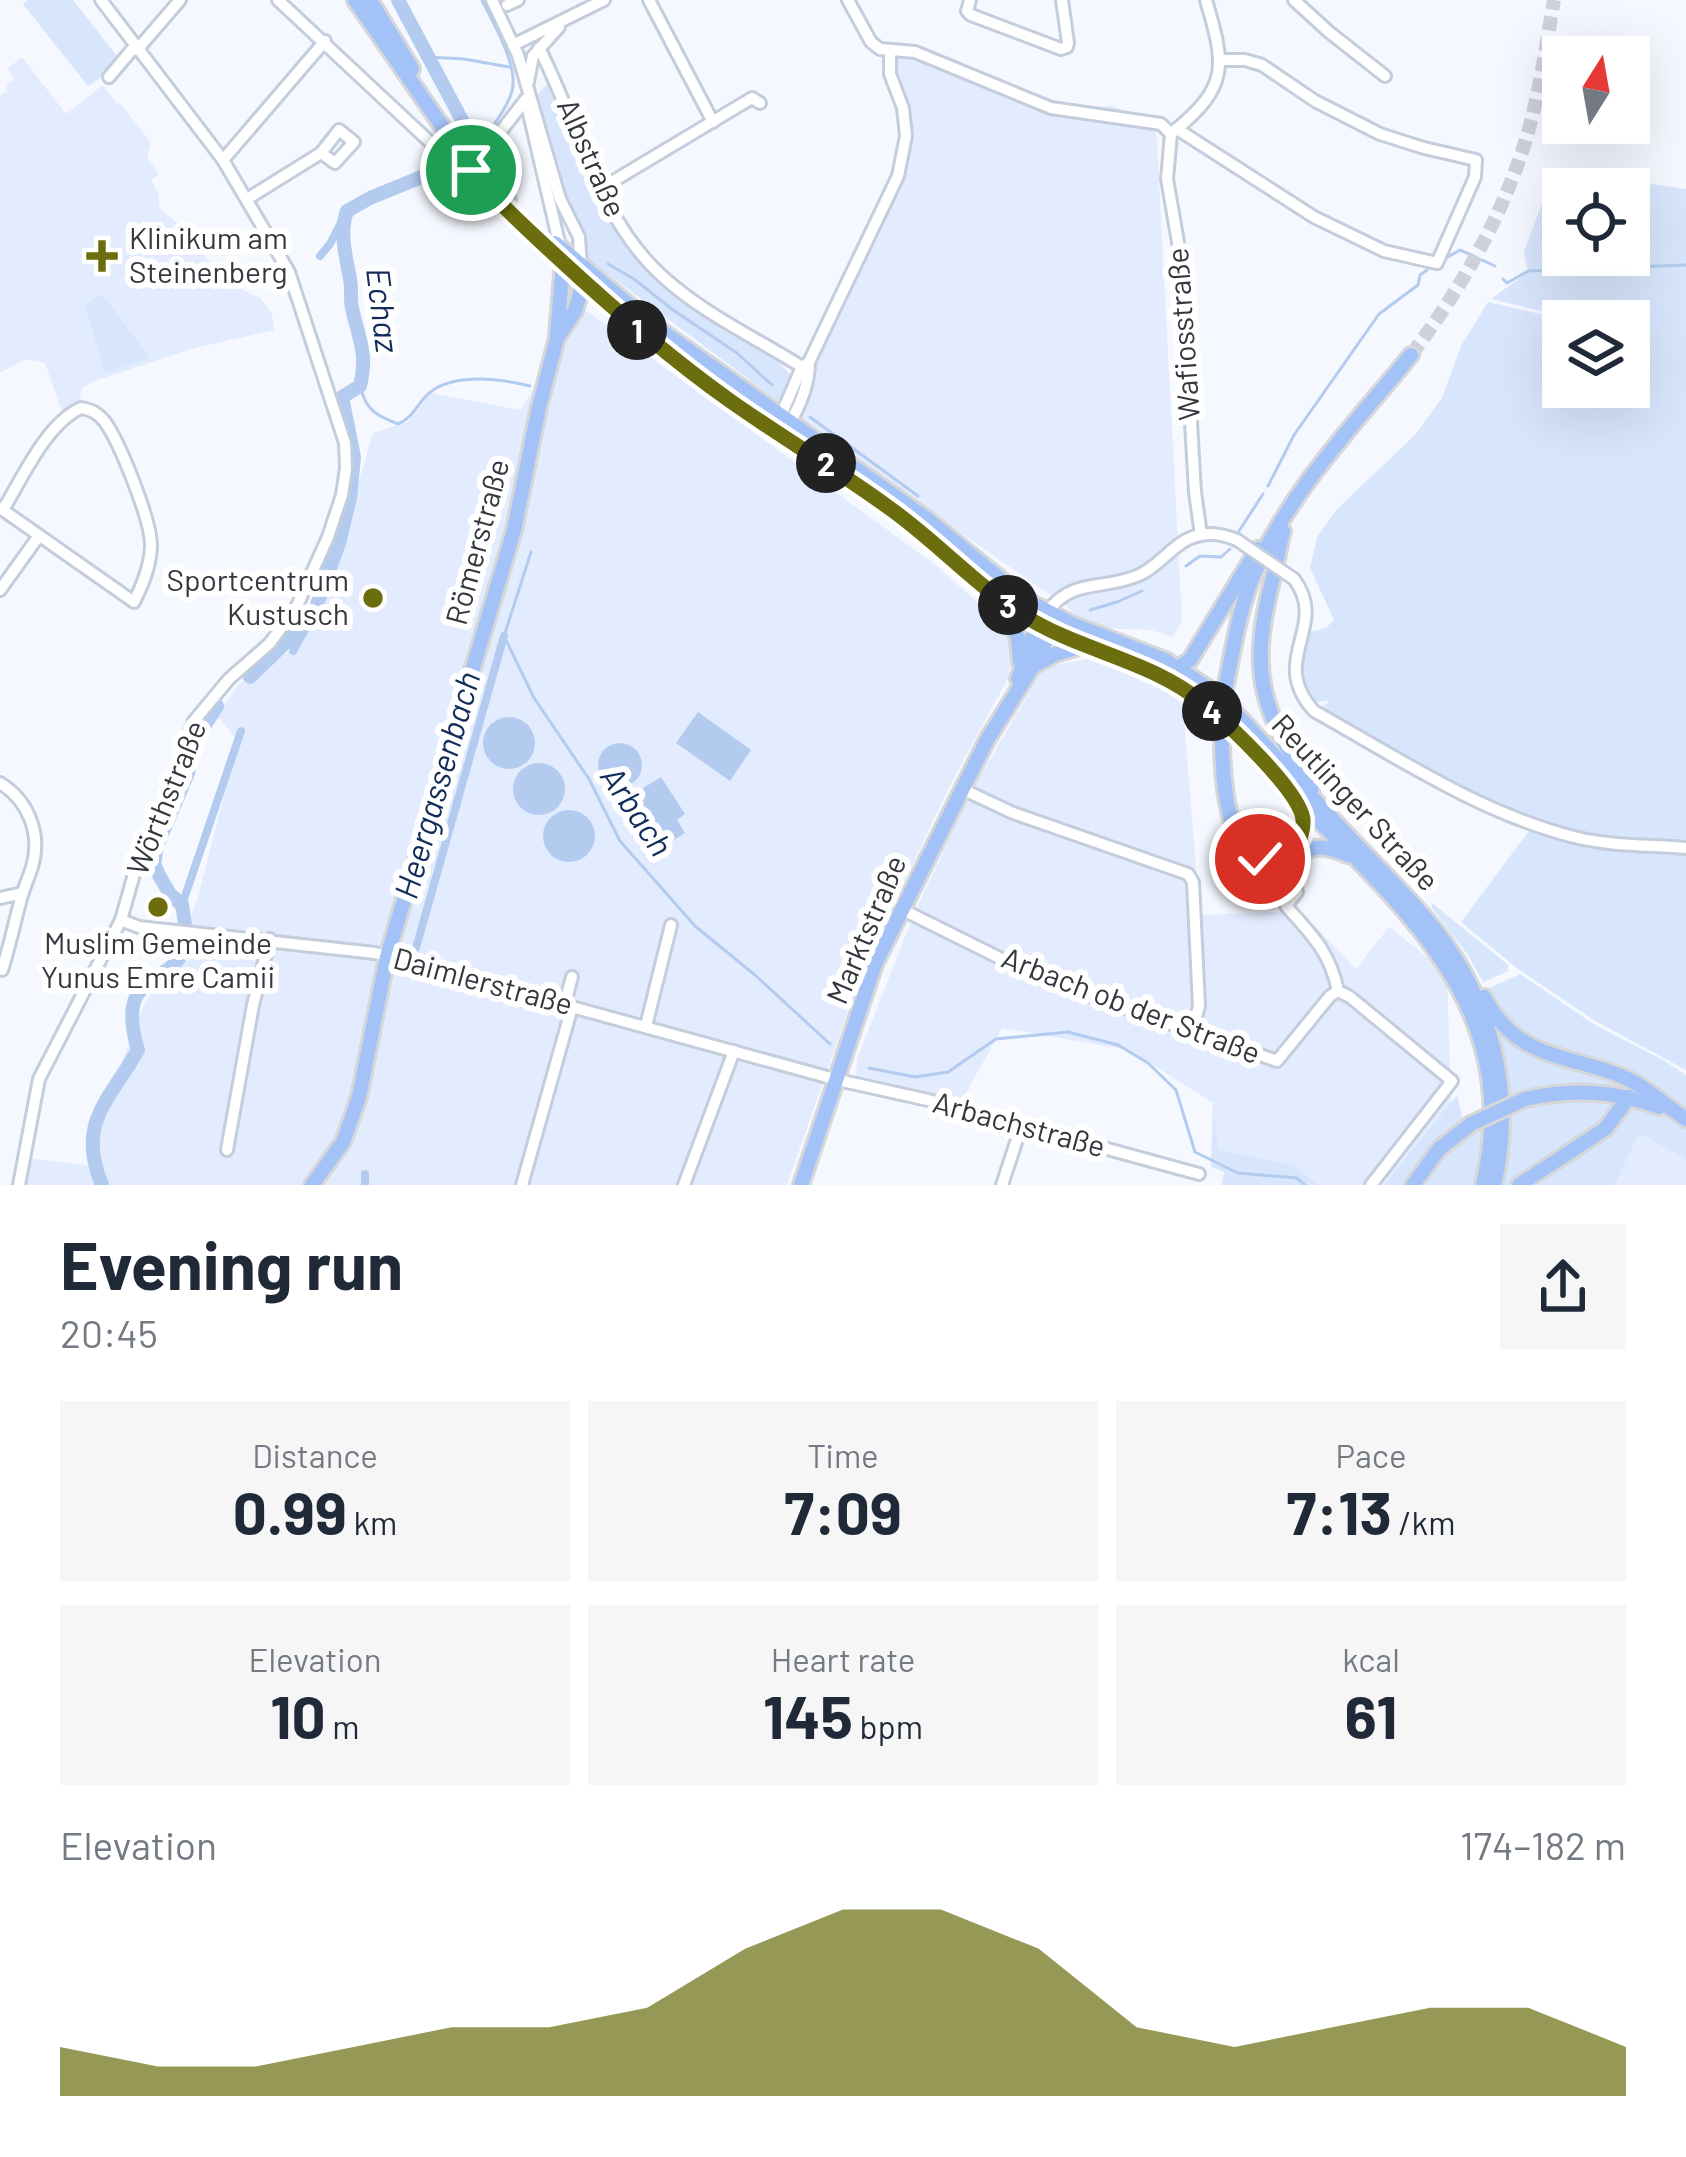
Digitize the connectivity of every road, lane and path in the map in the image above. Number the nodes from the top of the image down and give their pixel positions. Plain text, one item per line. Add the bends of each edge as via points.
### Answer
1 (100, 0) edge
2 (180, 0) edge
3 (278, 0) edge
4 (355, 0) edge
5 (370, 0) edge
6 (492, 0) edge
7 (604, 0) edge
8 (649, 0) edge
9 (848, 0) edge
10 (970, 0) edge
11 (1062, 0) edge
12 (1206, 0) edge
13 (1294, 0) edge
14 (566, 20) junction
15 (325, 41) junction
16 (539, 47) junction
17 (136, 48) junction
18 (515, 50) junction
19 (890, 50) junction
20 (1221, 60) junction
21 (1385, 76) dead end
22 (109, 77) dead end
23 (527, 92) junction
24 (760, 103) dead end
25 (523, 115) junction
26 (713, 122) junction
27 (1174, 131) junction
28 (321, 153) dead end
29 (463, 158) junction
30 (223, 160) junction
31 (600, 189) junction
32 (247, 199) junction
33 (565, 262) junction
34 (584, 283) junction
35 (605, 302) junction
36 (571, 316) junction
37 (556, 338) junction
38 (1411, 355) tunnel mouth
39 (806, 365) junction
40 (781, 424) junction
41 (1, 509) edge
42 (1290, 511) junction
43 (1201, 535) junction
44 (38, 537) junction
45 (1280, 540) junction
46 (0, 590) edge
47 (995, 595) junction
48 (1049, 621) junction
49 (1237, 633) junction
50 (1088, 646) junction
51 (1184, 664) junction
52 (1027, 669) junction
53 (1213, 693) junction
54 (1241, 730) junction
55 (1222, 736) dead end
56 (0, 783) edge
57 (962, 789) junction
58 (1295, 796) junction
59 (1335, 822) junction
60 (1686, 848) edge
61 (1293, 853) junction
62 (1358, 860) junction
63 (23, 892) junction
64 (1297, 892) dead end
65 (0, 898) edge
66 (901, 909) junction
67 (121, 920) junction
68 (671, 925) dead end
69 (270, 940) junction
70 (387, 957) junction
71 (2, 970) edge
72 (572, 977) dead end
73 (1462, 980) junction
74 (1338, 991) junction
75 (567, 1006) junction
76 (646, 1026) junction
77 (1192, 1030) junction
78 (734, 1051) junction
79 (838, 1080) junction
80 (1629, 1097) junction
81 (1683, 1117) edge
82 (1022, 1127) junction
83 (227, 1150) dead end
84 (1199, 1174) dead end
85 (19, 1185) edge
86 (312, 1185) edge
87 (522, 1185) edge
88 (684, 1185) edge
89 (801, 1185) edge
90 (1002, 1185) edge
91 (1371, 1185) edge
92 (1413, 1185) edge
93 (1484, 1185) edge
94 (1494, 1185) edge
95 (1519, 1185) edge

1 - 17 street, Wörthstraße
2 - 17 street
3 - 15 street
4 - 29 main road
5 - 29 main road
6 - 18 street, Albstraße
7 - 14 street
8 - 26 street
9 - 19 street via 872,42
10 - 11 street via 970,14 1060,49 1068,43
12 - 20 street
13 - 21 street
14 - 16 street
14 - 18 street
15 - 29 street
15 - 30 street
16 - 23 street, Albstraße
16 - 31 street, Albstraße
17 - 22 street
17 - 30 street, Wörthstraße
18 - 23 street, Albstraße
19 - 27 street via 915,52 1042,105
19 - 39 street via 906,136 898,176
20 - 27 street via 1212,90
20 - 27 street via 1262,64 1381,134 1476,160 1437,263 1384,250 1314,217
23 - 25 street, Albstraße
23 - 33 street, Albstraße via 578,237
24 - 26 street via 752,98
25 - 29 street, Albstraße
25 - 33 street, Albstraße
26 - 31 street
27 - 43 street, Wafiosstraße via 1167,179 1182,265
28 - 32 street
29 - 33 main road
29 - 33 main road
30 - 32 street, Wörthstraße
31 - 39 street, Albstraße via 657,272
32 - 67 street, Wörthstraße via 289,272 345,443 342,495 297,606 194,721
33 - 34 main road
33 - 36 main road
33 - 37 main road
33 - 40 main road
34 - 35 main road
34 - 36 main road, Römerstraße
35 - 36 main road
35 - 40 main road via 664,352
36 - 37 main road, Römerstraße
37 - 70 main road, Römerstraße via 514,530
38 - 42 main road
39 - 40 street
40 - 47 main road
40 - 48 main road via 927,519
41 - 44 street
41 - 44 street via 62,420 90,410 118,447 150,530 146,579 134,602
42 - 45 main road
42 - 49 main road via 1253,577
42 - 51 main road
43 - 48 street via 1118,584 1074,589
43 - 60 street, bridge via 1238,540 1304,594 1295,676 1314,711 1478,803 1534,825 1580,839
44 - 46 street
45 - 49 main road
45 - 59 main road via 1260,676 1277,730
47 - 48 main road
47 - 52 main road
48 - 50 main road, Reutlinger Straße
48 - 51 main road, Reutlinger Straße
48 - 52 main road, Marktstraße
49 - 53 main road
50 - 52 main road
50 - 53 main road, Reutlinger Straße
51 - 53 main road, Reutlinger Straße
52 - 57 main road, Marktstraße
53 - 54 main road, Reutlinger Straße, bridge
54 - 58 main road, Reutlinger Straße
54 - 59 main road, Reutlinger Straße
55 - 61 main road via 1229,808 1242,845 1270,861
56 - 63 street via 30,816 34,862
57 - 66 main road, Marktstraße
57 - 77 street via 1188,874 1199,1006
58 - 61 main road via 1303,824
58 - 62 main road, Reutlinger Straße
59 - 73 main road, Reutlinger Straße via 1433,927
61 - 62 main road via 1316,846
62 - 73 main road, Reutlinger Straße
63 - 65 street
63 - 71 street
64 - 74 street via 1286,906 1324,949
66 - 77 street, Arbach ob der Straße via 1042,979
66 - 79 main road, Marktstraße
67 - 69 street, Daimlerstraße
67 - 85 street, Wörthstraße via 39,1079
68 - 76 street
69 - 70 street, Daimlerstraße
69 - 83 street
70 - 75 street, Daimlerstraße
70 - 86 main road, Römerstraße via 359,1097 343,1142
72 - 75 street
73 - 81 main road via 1531,1046 1625,1078
73 - 93 main road via 1490,1086
73 - 94 main road via 1490,1034 1501,1081
74 - 77 street, Arbach ob der Straße via 1277,1061
74 - 91 street via 1452,1081
75 - 76 street, Daimlerstraße
75 - 87 street
76 - 78 street, Daimlerstraße
78 - 79 street, Daimlerstraße
78 - 88 street
79 - 82 street, Arbachstraße
79 - 89 main road, Marktstraße
80 - 81 main road
80 - 92 main road, bridge via 1579,1091 1525,1099 1471,1124
80 - 95 main road via 1604,1130
82 - 84 street, Arbachstraße
82 - 90 street

